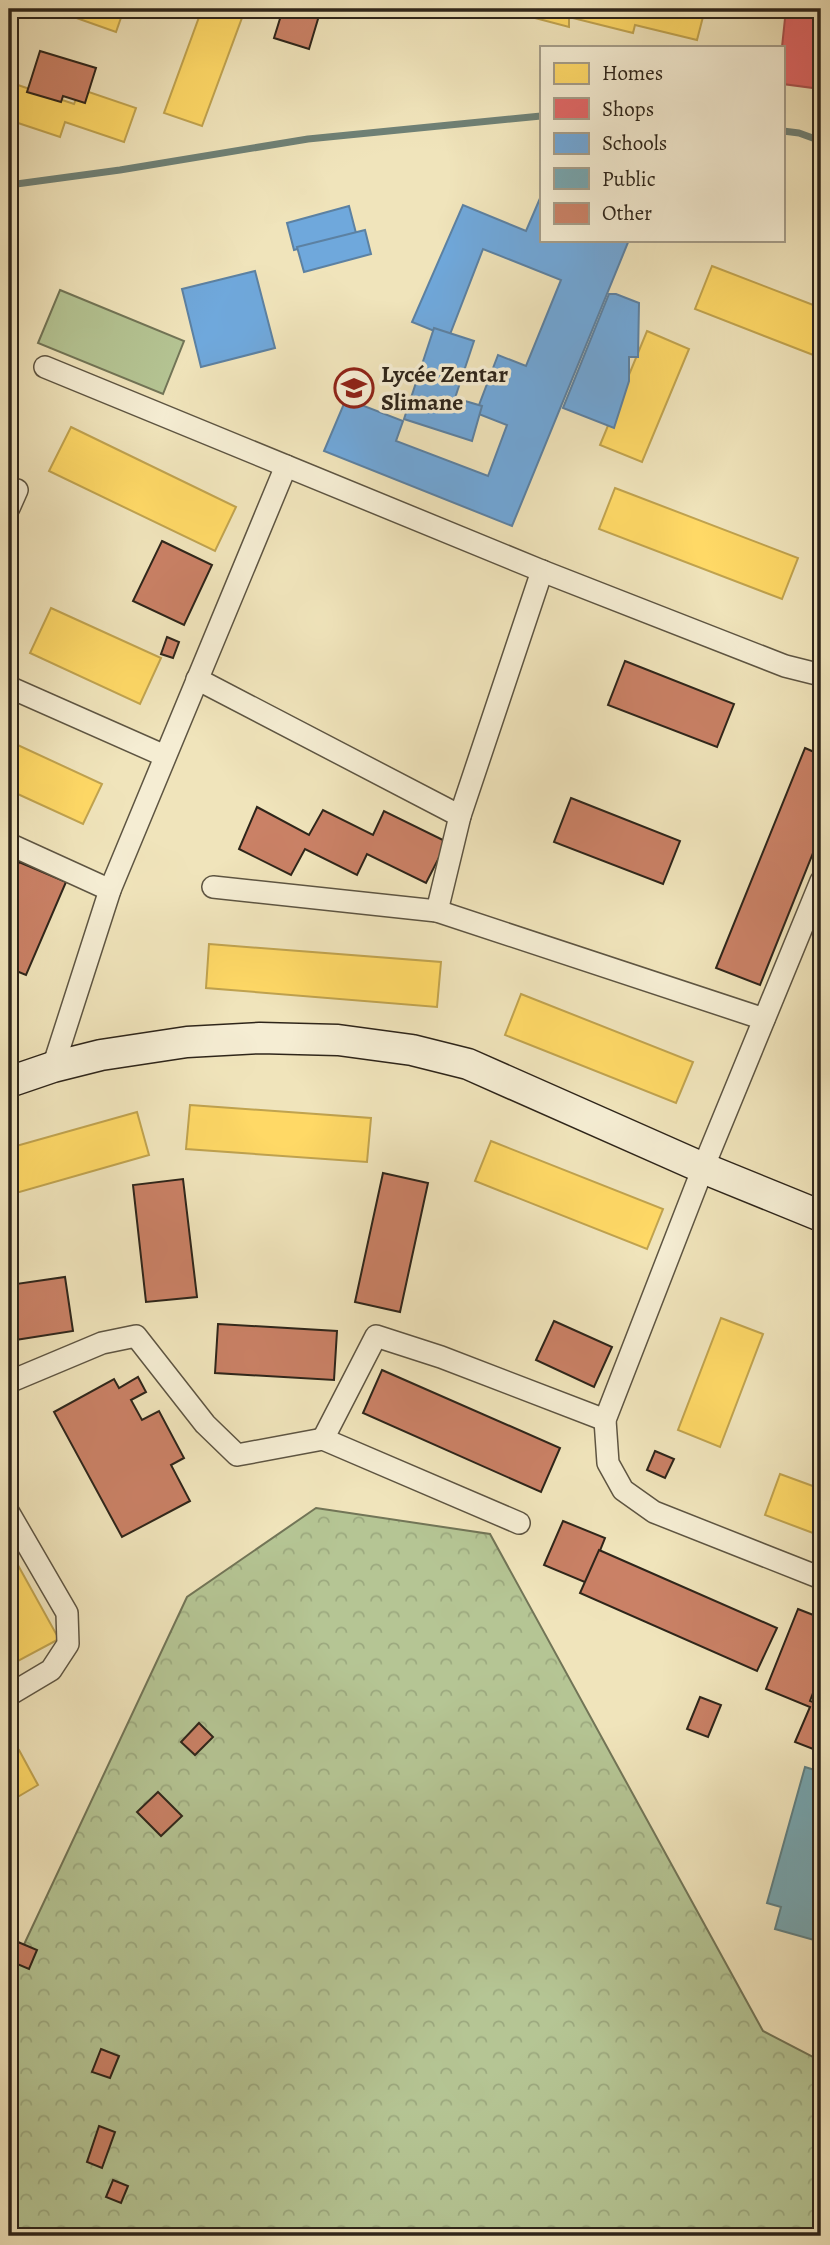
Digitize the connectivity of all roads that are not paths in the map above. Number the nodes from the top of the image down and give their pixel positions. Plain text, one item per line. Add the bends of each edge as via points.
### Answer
1 (45, 367) dead end
2 (286, 466) junction
3 (542, 571) junction
4 (821, 675) edge
5 (197, 679) junction
6 (9, 687) edge
7 (165, 756) junction
8 (460, 816) junction
9 (9, 844) edge
10 (821, 881) edge
11 (213, 887) dead end
12 (110, 890) junction
13 (437, 911) junction
14 (764, 1019) junction
15 (52, 1066) junction
16 (9, 1082) edge
17 (703, 1168) junction
18 (821, 1216) edge
19 (9, 1382) edge
20 (605, 1420) junction
21 (323, 1438) junction
22 (9, 1513) edge
23 (519, 1522) dead end
24 (821, 1578) edge
25 (9, 1695) edge

1 - 2 street
2 - 3 street
2 - 5 street
3 - 4 street via 785,666
3 - 8 street
5 - 7 street
5 - 8 street
6 - 7 street
7 - 12 street
8 - 13 street
9 - 12 street
10 - 14 street
11 - 13 street
12 - 15 street
13 - 14 street
14 - 17 street
15 - 16 main road
15 - 17 main road via 187,1042 260,1038 338,1040 412,1050 468,1064
17 - 18 main road
17 - 20 street
19 - 21 street via 102,1343 136,1336 205,1424 237,1455
20 - 21 street via 376,1336
20 - 24 street via 608,1463 623,1490 654,1511
21 - 23 street
22 - 25 street via 67,1613 68,1644 51,1670

